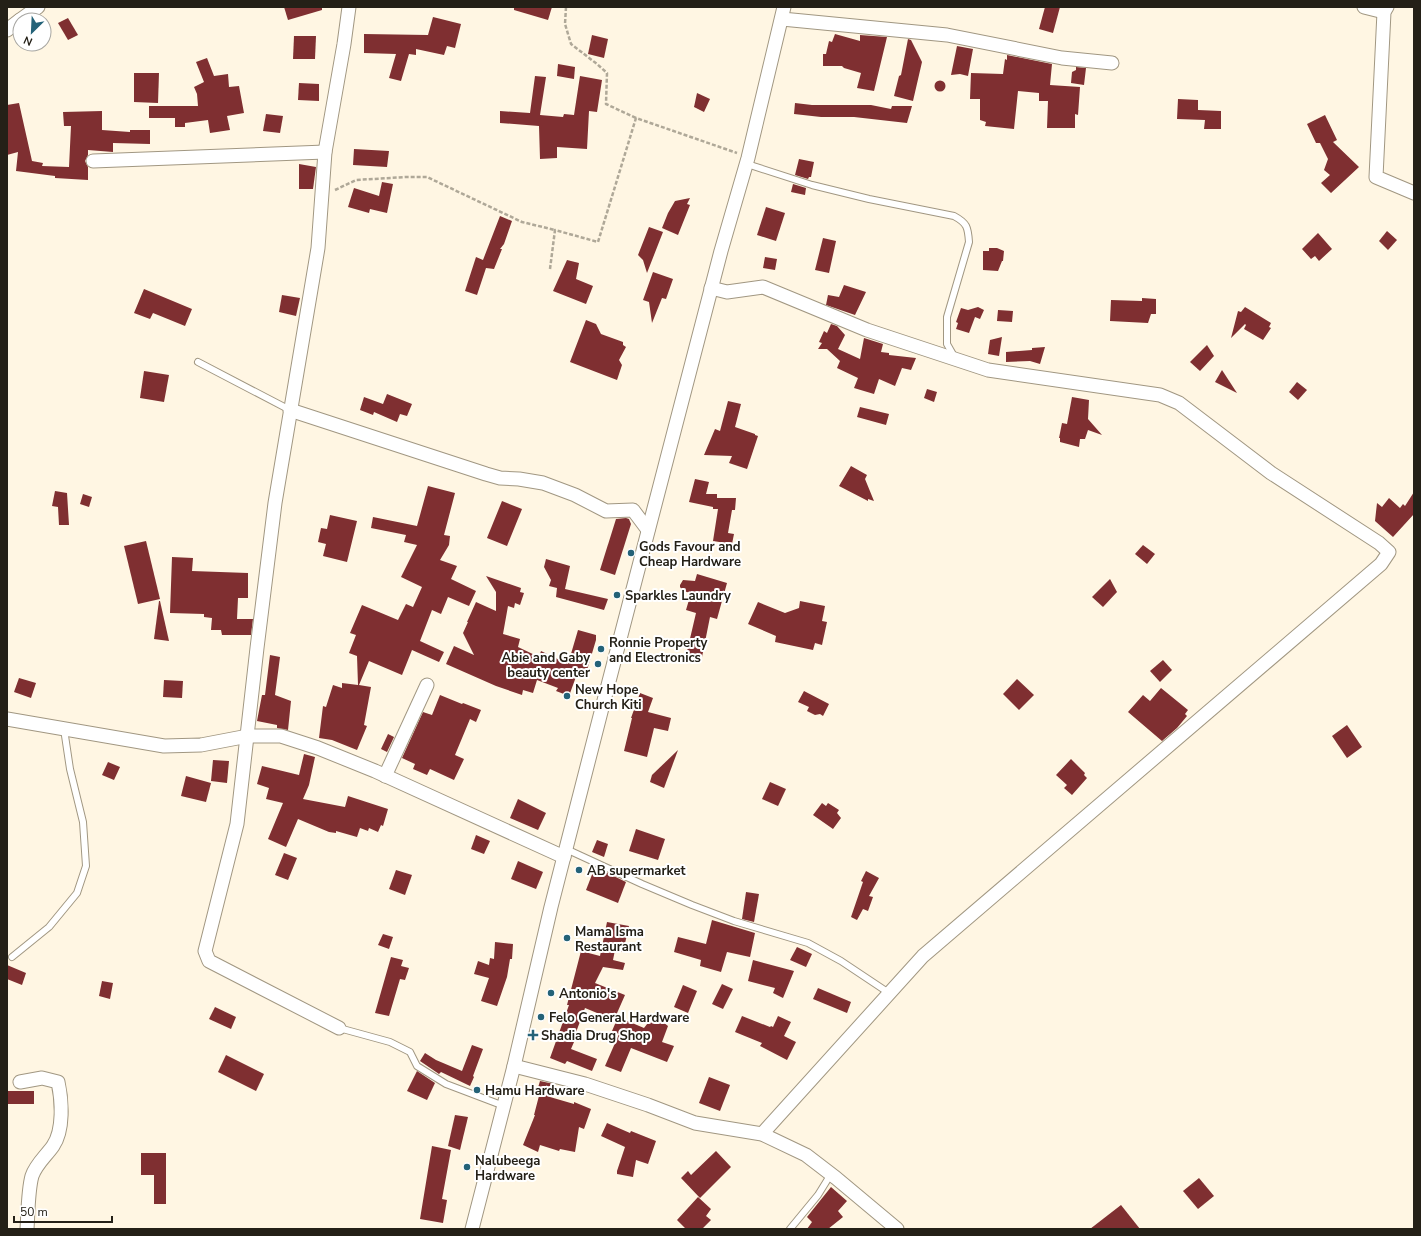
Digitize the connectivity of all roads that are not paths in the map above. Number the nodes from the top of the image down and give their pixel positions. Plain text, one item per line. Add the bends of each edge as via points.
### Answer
1 (349, 7) edge
2 (1364, 7) edge
3 (1386, 9) edge
4 (783, 13) edge
5 (1112, 63) dead end
6 (324, 152) junction
7 (92, 161) dead end
8 (748, 161) junction
9 (1414, 193) edge
10 (711, 288) junction
11 (956, 360) junction
12 (198, 362) dead end
13 (290, 410) junction
14 (648, 530) junction
15 (427, 685) dead end
16 (7, 719) edge
17 (64, 729) junction
18 (248, 736) junction
19 (386, 776) junction
20 (565, 853) junction
21 (12, 957) dead end
22 (890, 993) junction
23 (339, 1028) joint
24 (514, 1066) junction
25 (20, 1082) dead end
26 (504, 1106) junction
27 (762, 1134) junction
28 (831, 1174) junction
29 (27, 1229) edge
30 (472, 1229) edge
31 (790, 1229) edge
32 (897, 1229) edge

1 - 6 street
2 - 3 street
3 - 9 street via 1376,177
4 - 5 street via 947,35 1062,58
4 - 8 street
6 - 7 street
6 - 13 street via 317,255
8 - 10 street
8 - 11 lane via 812,185 954,216 963,221 968,230 969,242 947,317 947,344
10 - 11 street via 727,292 763,287 867,330
10 - 14 street
11 - 22 street via 988,370 1160,395 1179,403 1271,473 1389,552 1381,564 923,956
12 - 13 lane
13 - 14 street via 486,474 543,483 575,495 606,511 634,510
13 - 18 street via 272,526
14 - 20 street
15 - 19 street
16 - 17 street
17 - 18 street via 164,746 201,746
17 - 21 lane via 70,770 83,822 86,866 78,893 49,927
18 - 19 street via 281,736
18 - 23 street via 237,824 205,951 209,961
19 - 20 street
20 - 22 lane via 734,921 808,943 842,961
20 - 24 street
22 - 27 street
23 - 26 lane via 390,1042 410,1052 417,1066 446,1084
24 - 26 street
24 - 27 street via 585,1084 695,1123
25 - 29 street via 42,1078 58,1082 61,1093 59,1136 38,1164 32,1177
26 - 30 street
27 - 28 street via 806,1155
28 - 31 lane
28 - 32 street

